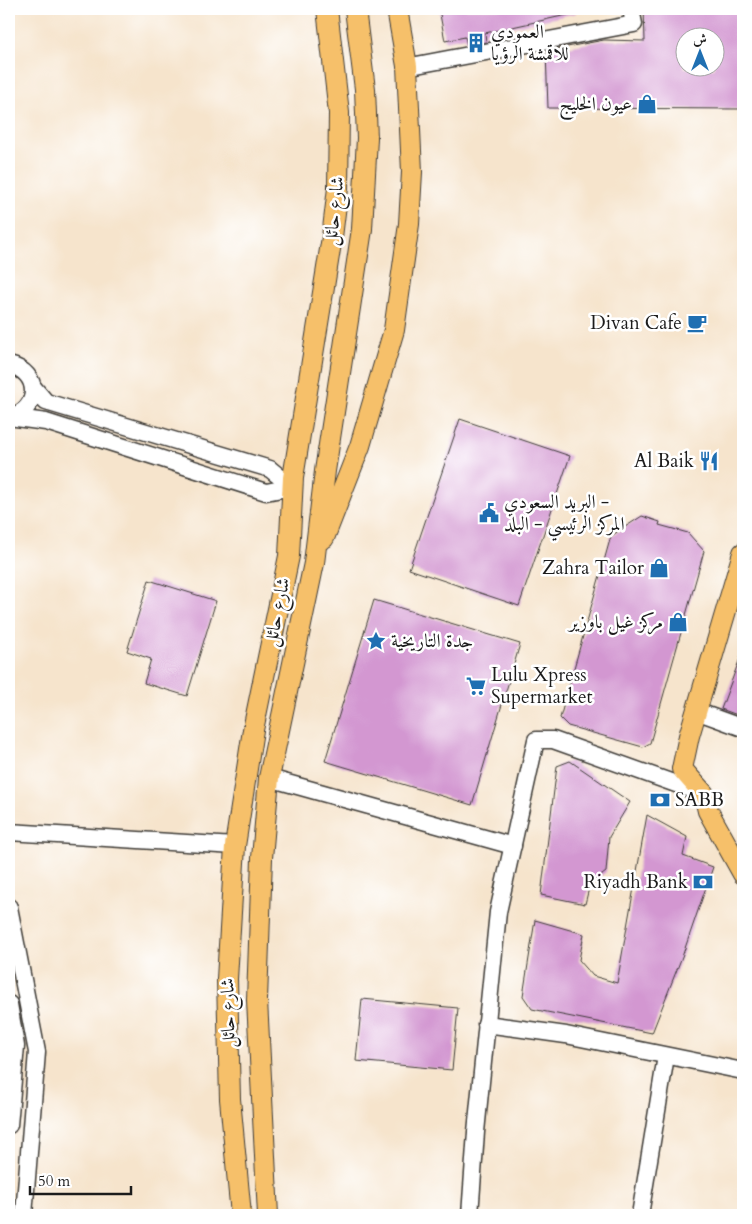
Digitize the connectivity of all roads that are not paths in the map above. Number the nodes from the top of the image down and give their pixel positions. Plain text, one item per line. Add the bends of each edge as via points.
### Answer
1 (327, 9) edge
2 (355, 9) edge
3 (396, 9) edge
4 (631, 9) edge
5 (406, 67) junction
6 (9, 365) edge
7 (33, 387) junction
8 (9, 417) edge
9 (292, 487) junction
10 (743, 557) edge
11 (314, 563) junction
12 (696, 711) junction
13 (743, 728) edge
14 (269, 778) junction
15 (704, 794) junction
16 (9, 832) edge
17 (235, 846) junction
18 (513, 846) junction
19 (743, 874) edge
20 (9, 907) edge
21 (9, 1004) edge
22 (486, 1024) junction
23 (666, 1056) junction
24 (743, 1071) edge
25 (9, 1125) edge
26 (24, 1215) edge
27 (241, 1215) edge
28 (268, 1215) edge
29 (470, 1215) edge
30 (640, 1215) edge

1 - 9 main road, شارع حائل via 339,113 338,188
2 - 11 main road, شارع حائل via 365,89 367,138 362,229
3 - 5 main road
4 - 5 street via 634,24
5 - 11 main road via 412,172 409,224 394,330 360,446
6 - 7 street via 24,372
7 - 8 street via 33,395 24,411
7 - 9 street via 46,402 270,468
8 - 9 street via 46,422 266,492
9 - 17 main road, شارع حائل via 289,556 253,730
10 - 12 main road
11 - 14 main road, شارع حائل
12 - 13 street
12 - 15 main road via 682,769
14 - 18 street
14 - 28 main road, شارع حائل via 262,858 257,1000
15 - 18 street via 553,740 536,740
15 - 19 main road via 708,811
16 - 17 street
17 - 27 main road, شارع حائل via 227,979 230,1098
18 - 22 street via 498,912
20 - 26 street via 37,1052
21 - 25 street via 16,1046
22 - 23 street
22 - 29 street
23 - 24 street
23 - 30 street

